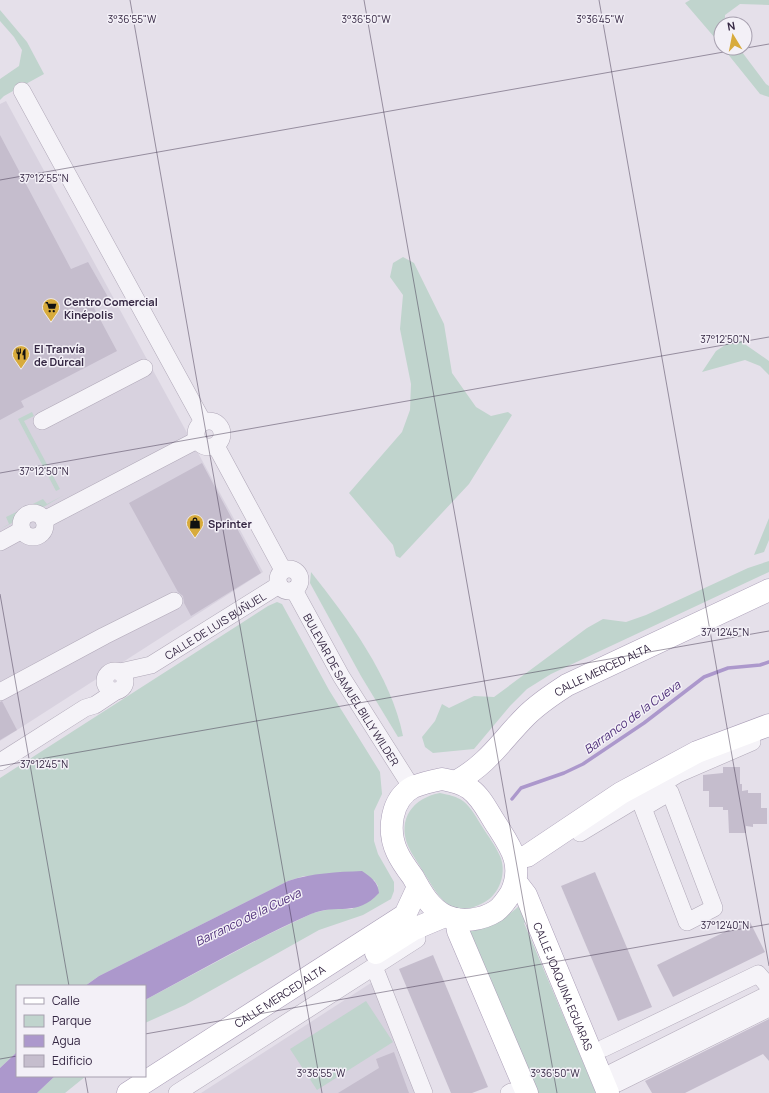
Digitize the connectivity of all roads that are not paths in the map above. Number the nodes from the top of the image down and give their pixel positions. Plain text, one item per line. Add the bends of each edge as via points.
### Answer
1 (22, 91) dead end
2 (144, 368) dead end
3 (42, 421) dead end
4 (203, 422) junction
5 (197, 440) junction
6 (216, 446) junction
7 (0, 542) edge
8 (285, 582) junction
9 (769, 590) edge
10 (174, 601) dead end
11 (0, 692) edge
12 (769, 725) edge
13 (769, 736) edge
14 (0, 762) edge
15 (457, 781) junction
16 (412, 788) junction
17 (643, 808) joint
18 (516, 869) junction
19 (418, 887) junction
20 (447, 918) junction
21 (377, 974) dead end
22 (769, 987) edge
23 (769, 994) edge
24 (769, 1008) edge
25 (604, 1048) dead end
26 (613, 1083) edge
27 (128, 1093) edge
28 (156, 1093) edge
29 (176, 1093) edge
30 (424, 1093) edge
31 (516, 1093) edge

1 - 4 street
2 - 3 street
4 - 5 street via 197,428
4 - 6 street via 216,423 222,430 222,439
5 - 6 street via 204,446
5 - 7 street via 44,520 34,513 27,515 22,520 22,530
6 - 8 street, BULEVAR DE SAMUEL BILLY WILDER
8 - 14 street, CALLE DE LUIS BUÑUEL via 151,665 146,672 116,682 85,708
8 - 16 street, BULEVAR DE SAMUEL BILLY WILDER
9 - 15 main road, CALLE MERCED ALTA via 568,685 543,700 483,764
10 - 11 street
12 - 18 main road via 697,752 621,793 527,856
13 - 18 street via 678,774 532,863
15 - 16 main road via 442,779
15 - 18 main road via 482,801
16 - 19 main road via 399,800 392,814 391,830 396,851
17 - 17 street via 670,792 714,908 687,922
18 - 20 main road via 507,899 497,911 469,920
18 - 26 main road, CALLE JOAQUINA EGUARAS
19 - 20 main road via 428,903
19 - 27 main road, CALLE MERCED ALTA via 405,915
20 - 28 main road, CALLE MERCED ALTA via 414,928
20 - 29 street via 437,928
20 - 31 main road via 458,931
21 - 30 street
22 - 25 street via 758,974
23 - 26 street
24 - 26 street

